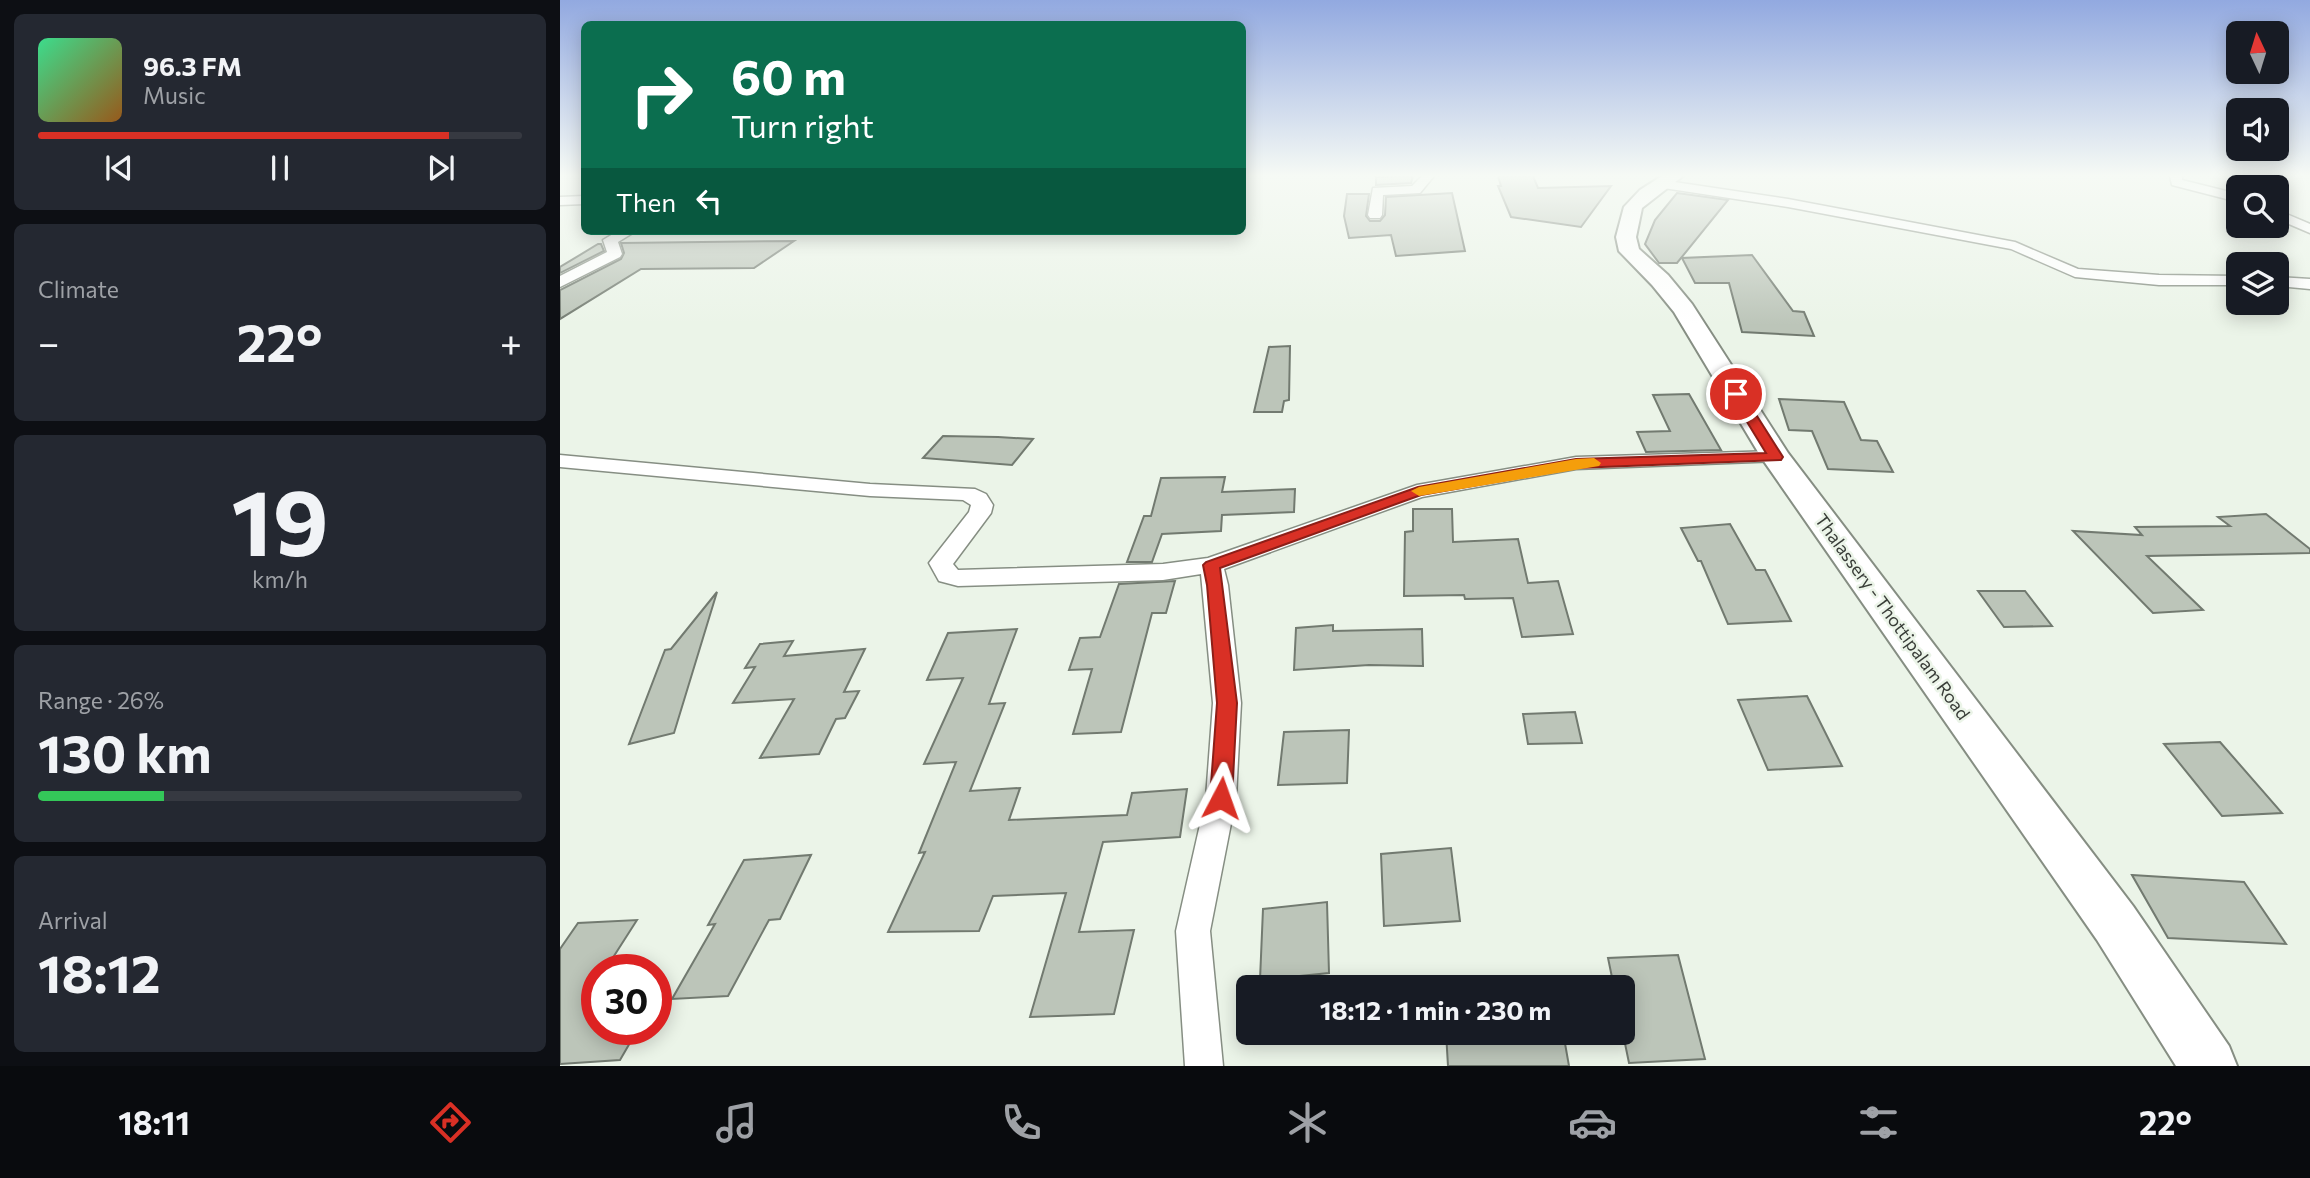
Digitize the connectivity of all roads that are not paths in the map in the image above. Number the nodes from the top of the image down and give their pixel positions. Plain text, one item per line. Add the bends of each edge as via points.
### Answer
1 (1629, 226) edge
2 (1908, 226) edge
3 (621, 235) edge
4 (2226, 281) edge
5 (560, 282) edge
6 (2289, 283) edge
7 (2310, 284) edge
8 (1776, 457) junction
9 (560, 461) edge
10 (1212, 565) junction
11 (1204, 1066) edge
12 (2209, 1066) edge

1 - 8 main road, Thalassery - Thottipalam Road via 1629,251 1684,309
2 - 4 street via 2015,246 2076,273
3 - 5 street via 610,240 615,254
6 - 7 street
8 - 10 street via 1576,463 1418,491
8 - 12 main road, Thalassery - Thottipalam Road via 2115,923
9 - 10 street via 870,490 967,494 978,499 980,513 941,563 947,575 958,578 1163,572
10 - 11 street via 1227,703 1221,798 1194,931

